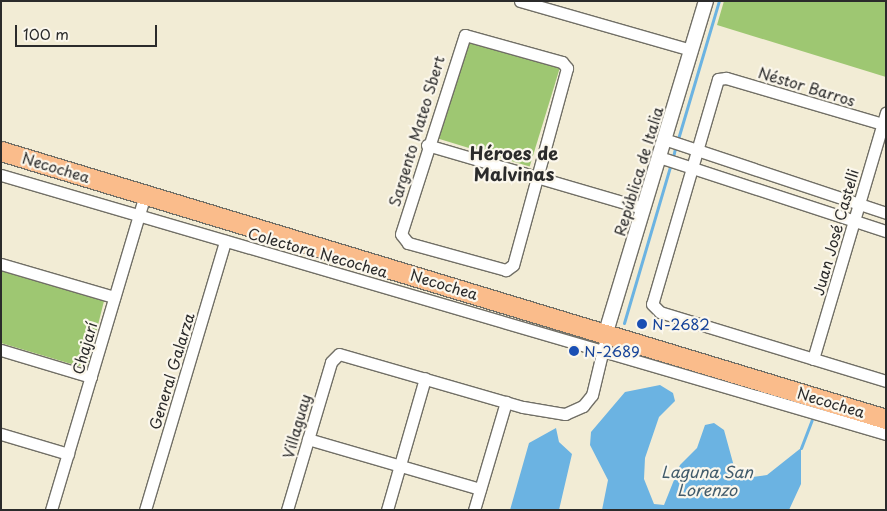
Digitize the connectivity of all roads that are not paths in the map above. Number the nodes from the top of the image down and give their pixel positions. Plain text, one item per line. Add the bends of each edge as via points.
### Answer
1 (520, 1) edge
2 (706, 1) edge
3 (691, 50) junction
4 (885, 121) edge
5 (664, 139) junction
6 (1, 140) edge
7 (427, 145) junction
8 (696, 150) junction
9 (1, 151) edge
10 (659, 157) junction
11 (691, 167) junction
12 (1, 175) edge
13 (537, 177) junction
14 (145, 194) junction
15 (859, 204) junction
16 (643, 208) junction
17 (886, 213) edge
18 (138, 215) junction
19 (854, 221) junction
20 (886, 231) edge
21 (226, 240) junction
22 (1, 264) edge
23 (114, 297) junction
24 (608, 327) junction
25 (1, 350) edge
26 (603, 351) junction
27 (339, 354) joint
28 (813, 359) junction
29 (90, 377) junction
30 (426, 378) junction
31 (886, 381) edge
32 (506, 402) junction
33 (886, 406) edge
34 (886, 419) edge
35 (1, 434) edge
36 (886, 434) edge
37 (308, 439) junction
38 (68, 454) junction
39 (400, 466) junction
40 (480, 489) junction
41 (51, 510) edge
42 (145, 510) edge
43 (288, 510) edge
44 (387, 510) edge
45 (474, 510) edge

1 - 3 street
2 - 3 street, República de Italia
3 - 5 street, República de Italia
4 - 8 street, Néstor Barros via 720,78
4 - 15 street, Juan José Castelli
5 - 8 street
5 - 10 street, República de Italia
6 - 24 main road, Necochea
7 - 13 street
7 - 13 street, Sargento Mateo Sbert via 402,238 509,269
7 - 13 street, Sargento Mateo Sbert via 465,35 566,65
8 - 11 street
8 - 15 street
9 - 14 main road, Necochea
10 - 11 street
10 - 16 street, República de Italia
11 - 19 street
11 - 28 street via 653,307
12 - 18 street, Colectora Necochea
13 - 16 street
14 - 18 street, Chajarí
14 - 24 main road, Necochea
15 - 17 street
15 - 19 street, Juan José Castelli
16 - 24 street, República de Italia
18 - 21 street, Colectora Necochea
18 - 23 street, Chajarí
19 - 20 street
19 - 28 street, Juan José Castelli
21 - 26 street, Colectora Necochea
21 - 42 street, General Galarza
22 - 23 street
23 - 29 street, Chajarí
24 - 26 street, República de Italia
24 - 33 main road, Necochea
24 - 34 main road, Necochea
25 - 29 street
26 - 32 street, República de Italia via 592,395 578,410 558,414
26 - 36 street, Colectora Necochea
27 - 30 street, República de Italia
27 - 37 street, Villaguay via 331,362
28 - 31 street
29 - 38 street, Chajarí
30 - 32 street, República de Italia
30 - 39 street
32 - 40 street
35 - 38 street
37 - 39 street
37 - 43 street, Villaguay
38 - 41 street, Chajarí
39 - 40 street
39 - 44 street
40 - 45 street

